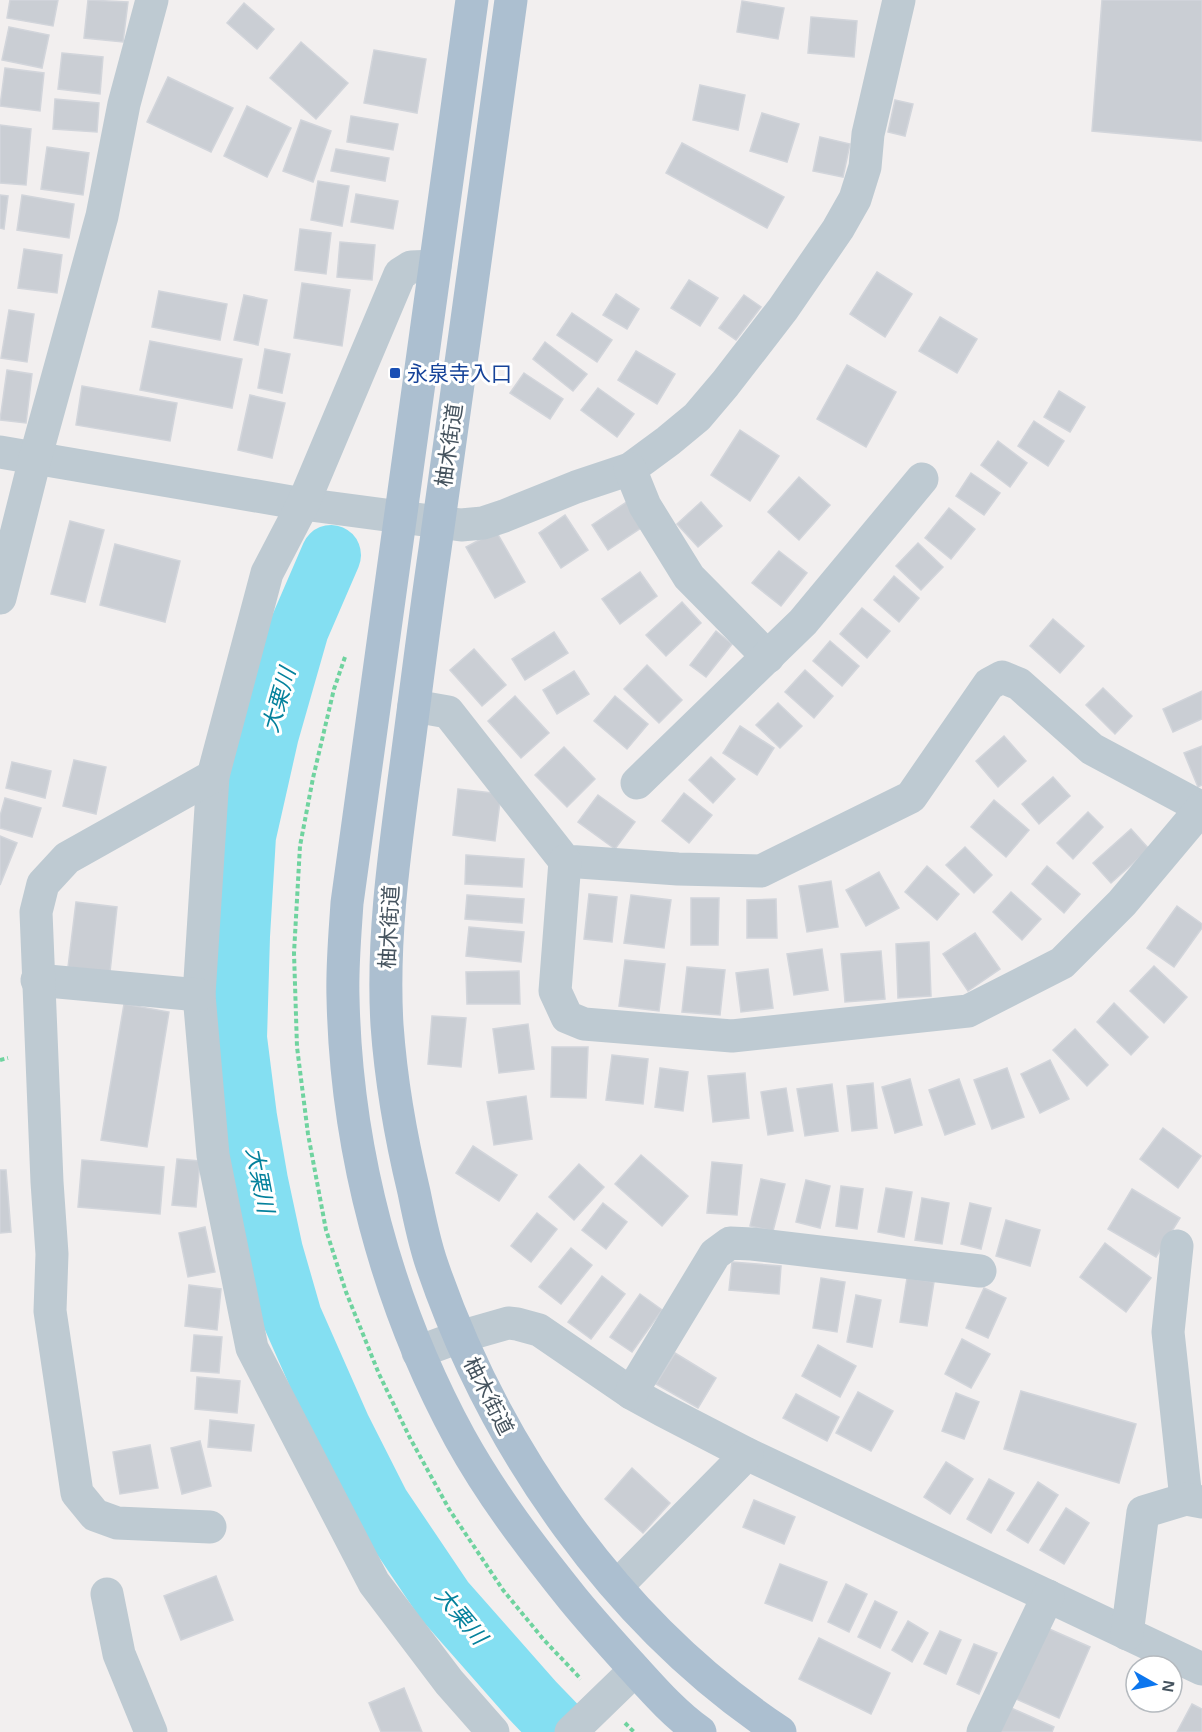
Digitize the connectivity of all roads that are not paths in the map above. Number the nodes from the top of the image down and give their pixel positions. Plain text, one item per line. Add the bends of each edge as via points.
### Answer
1 (152, 0) edge
2 (472, 0) edge
3 (511, 0) edge
4 (899, 0) edge
5 (435, 266) junction
6 (0, 452) edge
7 (35, 459) junction
8 (630, 469) junction
9 (922, 479) dead end
10 (307, 504) junction
11 (402, 518) junction
12 (438, 523) junction
13 (0, 598) edge
14 (768, 657) junction
15 (414, 706) junction
16 (213, 776) junction
17 (638, 783) dead end
18 (1202, 808) edge
19 (565, 861) junction
20 (38, 980) junction
21 (199, 995) junction
22 (1177, 1246) dead end
23 (980, 1271) dead end
24 (459, 1337) junction
25 (418, 1352) junction
26 (631, 1393) junction
27 (747, 1454) junction
28 (1194, 1500) edge
29 (210, 1527) dead end
30 (617, 1586) junction
31 (107, 1594) dead end
32 (1048, 1596) junction
33 (1127, 1634) junction
34 (635, 1670) junction
35 (1202, 1670) edge
36 (151, 1732) edge
37 (493, 1732) edge
38 (571, 1732) edge
39 (699, 1732) edge
40 (780, 1732) edge
41 (983, 1732) edge

1 - 7 street via 124,104 102,216
2 - 5 main road, 柚木街道
3 - 12 main road, 柚木街道
4 - 8 street via 868,134 865,167 855,198 838,229 783,309 704,409
5 - 10 street via 411,267 400,274
5 - 11 main road, 柚木街道
6 - 7 street
7 - 10 street
7 - 13 street
8 - 12 street via 483,523
8 - 14 street via 645,506 688,577
9 - 14 street via 803,622
10 - 11 street
10 - 16 street via 267,573
11 - 12 street
11 - 25 main road, 柚木街道 via 347,903 343,996 350,1091 364,1175 383,1252
12 - 15 main road, 柚木街道
14 - 17 street
15 - 19 street via 448,712
15 - 24 main road, 柚木街道 via 391,884 387,1025 395,1093 422,1228
16 - 20 street via 67,858 43,884 36,912
16 - 21 street
18 - 19 street via 1092,749 1019,684 1002,677 989,684 911,797 761,871
18 - 19 street via 1122,903 1062,963 968,1011 732,1036 584,1024 567,1017 555,991
20 - 21 street
20 - 29 street via 52,1254 50,1311 77,1493 95,1515 117,1523
21 - 37 street via 213,1155 252,1348 375,1582 449,1682
22 - 28 street via 1168,1332
23 - 26 street via 730,1243 715,1254
24 - 25 street
24 - 26 street via 508,1323 532,1328
24 - 30 main road, 柚木街道 via 514,1444 553,1505
25 - 34 main road, 柚木街道 via 460,1438 490,1487 537,1554
26 - 27 street
27 - 30 street
27 - 32 street
28 - 33 street via 1143,1512
30 - 40 main road, 柚木街道 via 704,1674
31 - 36 street via 120,1654
32 - 33 street
32 - 41 street
33 - 35 street
34 - 38 street
34 - 39 main road, 柚木街道

